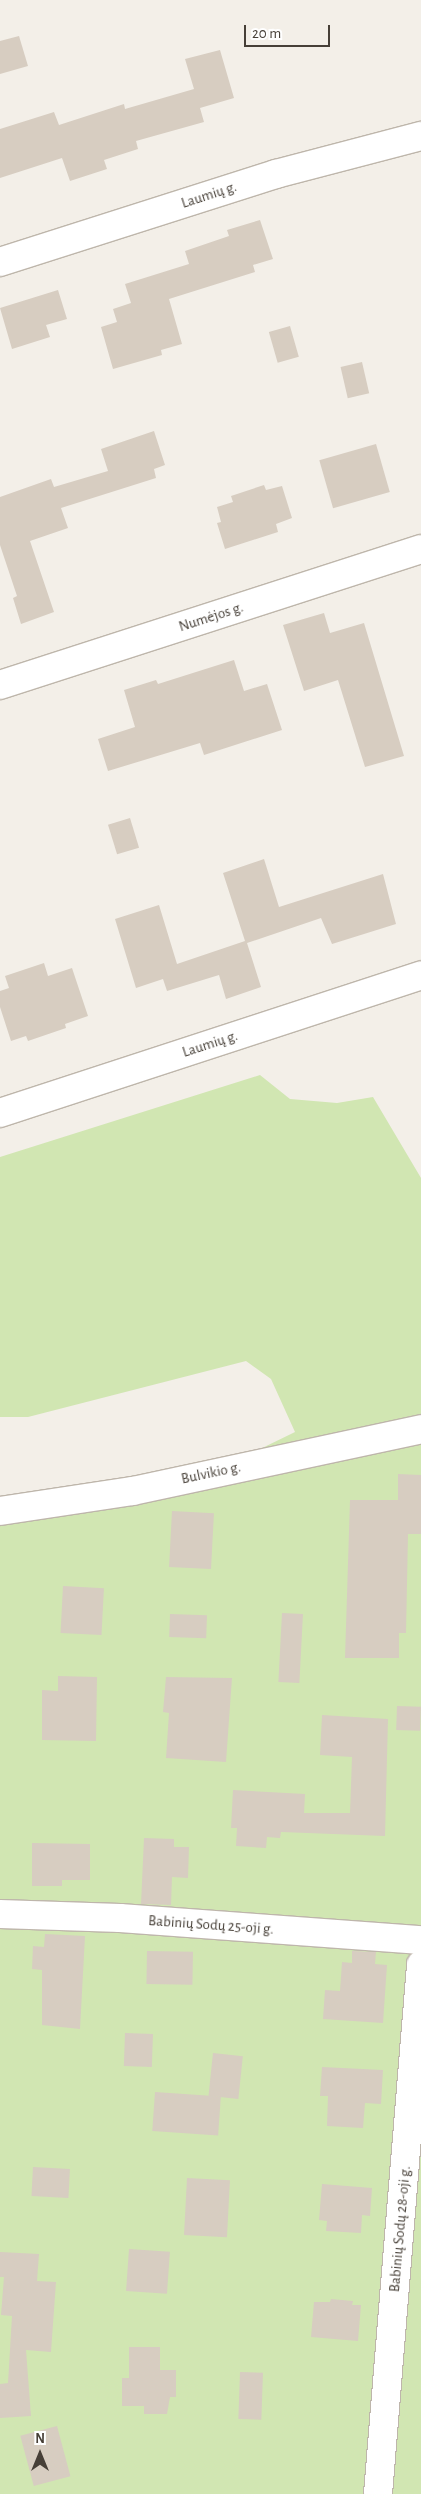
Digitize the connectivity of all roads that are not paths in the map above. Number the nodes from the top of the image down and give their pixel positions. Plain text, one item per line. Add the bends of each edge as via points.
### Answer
1 (421, 136) edge
2 (0, 262) edge
3 (421, 549) edge
4 (0, 686) edge
5 (421, 975) edge
6 (0, 1113) edge
7 (421, 1429) edge
8 (0, 1511) edge
9 (0, 1914) edge
10 (421, 1940) edge
11 (421, 1965) edge
12 (378, 2494) edge

1 - 2 street, Laumių g. via 276,174
3 - 4 street, Numėjos g.
5 - 6 street, Laumių g.
7 - 8 street, Bulvikio g. via 133,1491
9 - 10 street, Babinių Sodų 25-oji g. via 120,1918
11 - 12 street, Babinių Sodų 28-oji g.

